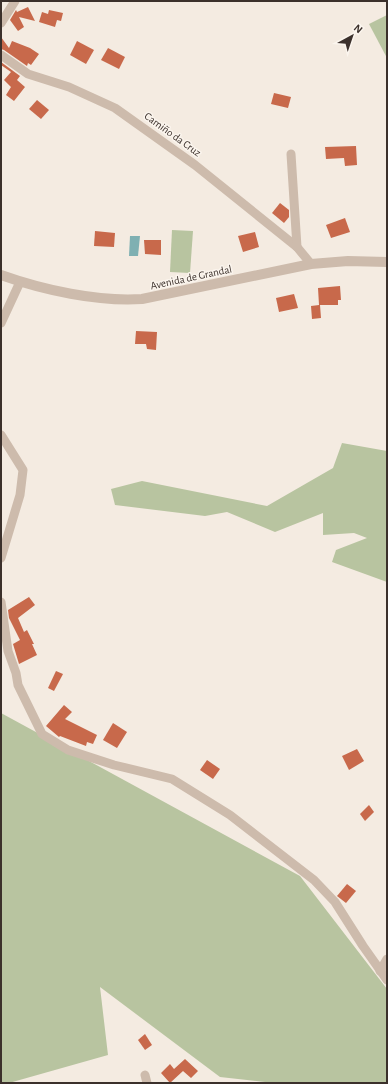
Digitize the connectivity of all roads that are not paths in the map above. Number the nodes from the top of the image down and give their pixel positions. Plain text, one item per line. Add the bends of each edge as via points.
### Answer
1 (15, 1) edge
2 (1, 23) edge
3 (1, 55) edge
4 (291, 154) dead end
5 (297, 246) junction
6 (387, 262) edge
7 (311, 264) junction
8 (1, 275) edge
9 (20, 282) junction
10 (1, 323) edge
11 (1, 435) edge
12 (1, 558) edge
13 (1, 602) edge
14 (387, 959) edge
15 (380, 971) junction
16 (387, 980) edge

1 - 2 street
3 - 5 street, Camiño da Cruz via 28,74 69,87 115,108 196,165
4 - 5 street
5 - 7 street, Camiño da Cruz
6 - 7 street, Avenida de Grandal via 348,261
7 - 9 street, Avenida de Grandal via 142,299 126,300 90,296
8 - 9 street, Avenida de Grandal
9 - 10 street
11 - 12 street via 23,470 20,495
13 - 15 street via 8,651 18,685 42,734 68,750 114,765 172,779 230,815 314,880 335,902
14 - 15 street
15 - 16 street

